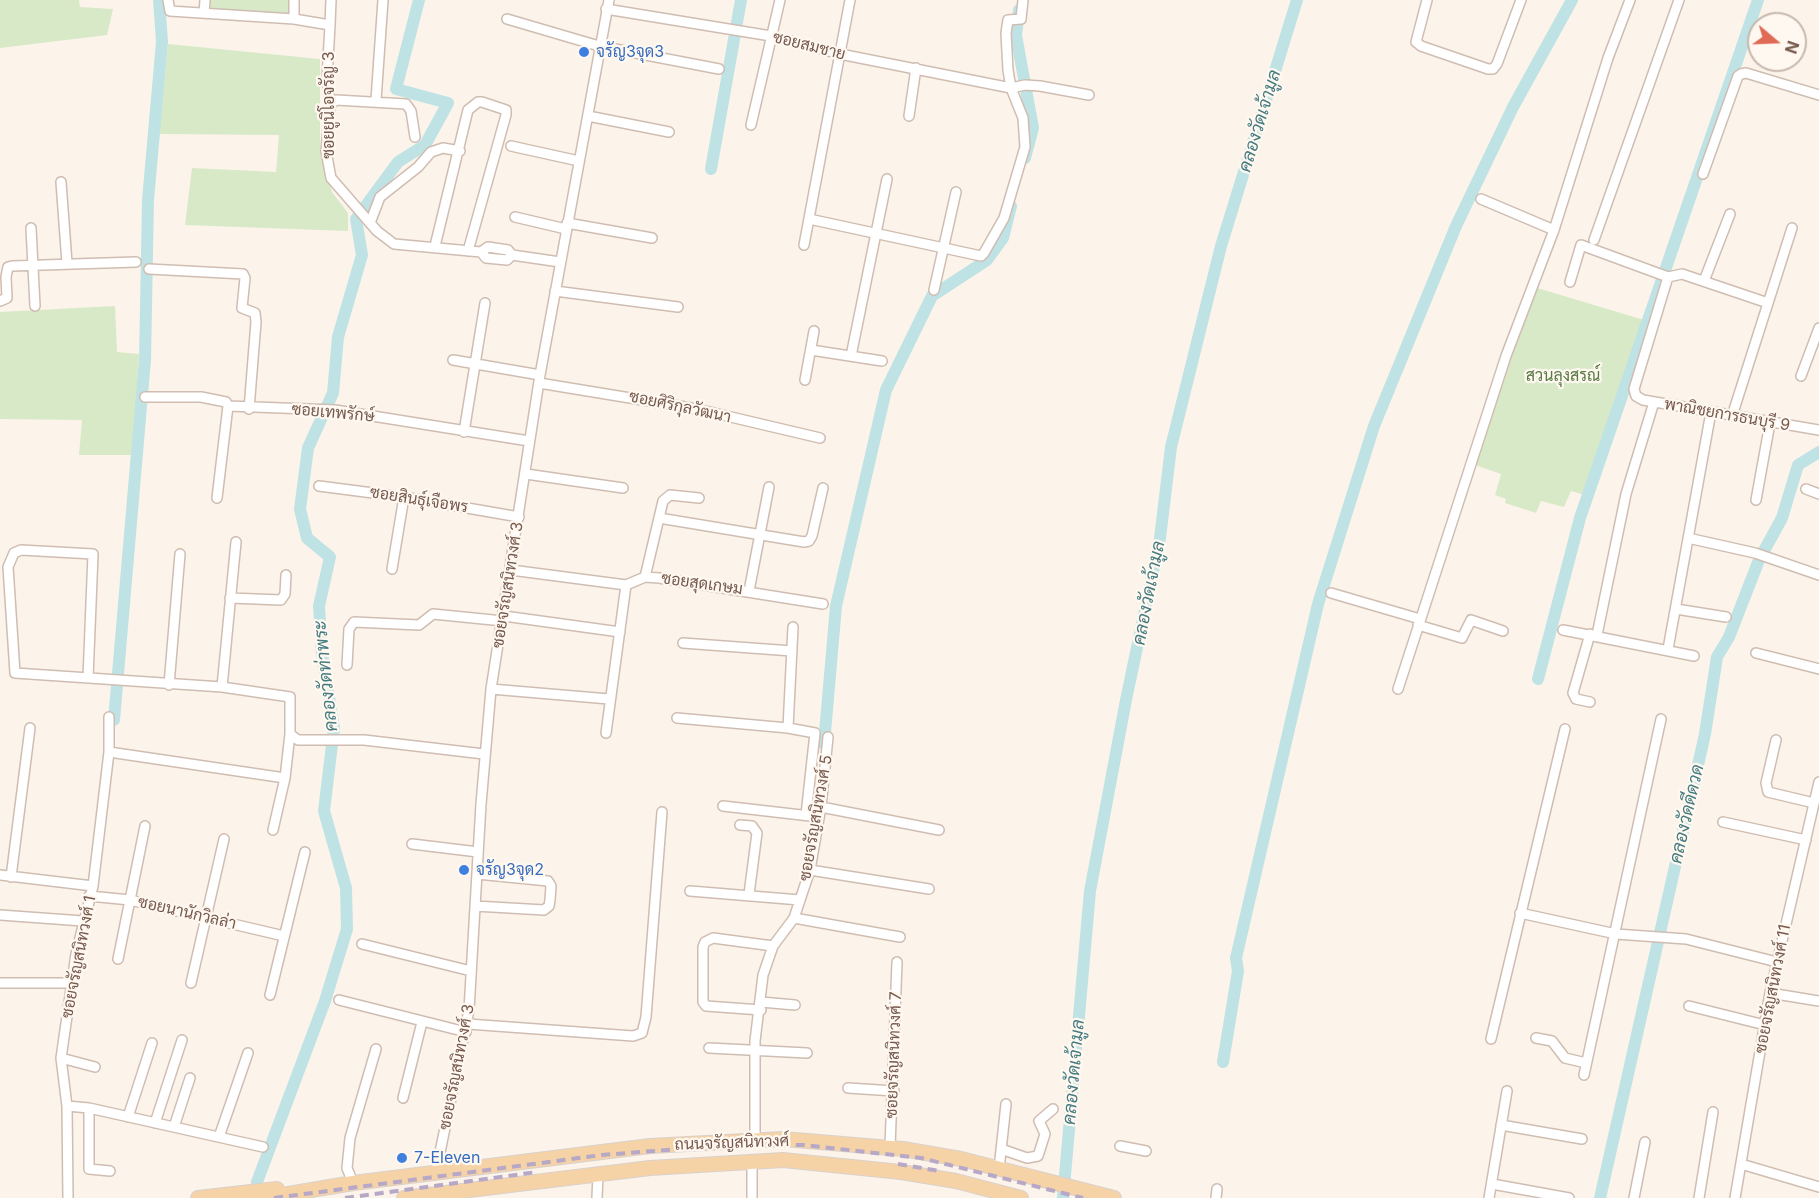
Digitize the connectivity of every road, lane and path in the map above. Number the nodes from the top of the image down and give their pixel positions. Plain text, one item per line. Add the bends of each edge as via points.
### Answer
1 (168, 0) edge
2 (205, 0) edge
3 (294, 0) edge
4 (331, 0) edge
5 (383, 0) edge
6 (780, 0) edge
7 (850, 0) edge
8 (1023, 0) edge
9 (1427, 0) edge
10 (1521, 0) edge
11 (1630, 0) edge
12 (1679, 0) edge
13 (607, 4) edge
14 (204, 14) junction
15 (294, 19) junction
16 (507, 19) dead end
17 (330, 26) junction
18 (771, 36) junction
19 (599, 45) junction
20 (840, 54) junction
21 (916, 68) junction
22 (719, 69) dead end
23 (1017, 86) junction
24 (1089, 95) dead end
25 (1819, 95) edge
26 (376, 100) junction
27 (330, 105) junction
28 (588, 116) junction
29 (909, 116) dead end
30 (751, 125) dead end
31 (669, 132) dead end
32 (415, 137) dead end
33 (512, 146) dead end
34 (460, 151) junction
35 (579, 161) junction
36 (1702, 174) dead end
37 (887, 178) dead end
38 (61, 182) dead end
39 (956, 192) dead end
40 (1481, 199) dead end
41 (1730, 214) dead end
42 (515, 217) dead end
43 (809, 219) junction
44 (368, 220) junction
45 (566, 226) junction
46 (31, 228) dead end
47 (1792, 228) dead end
48 (1554, 230) junction
49 (876, 234) junction
50 (652, 238) dead end
51 (1594, 240) dead end
52 (804, 245) dead end
53 (435, 246) junction
54 (943, 248) junction
55 (468, 251) junction
56 (136, 262) dead end
57 (560, 262) junction
58 (67, 263) junction
59 (32, 264) junction
60 (149, 269) dead end
61 (1664, 275) junction
62 (1570, 282) dead end
63 (1704, 282) junction
64 (934, 290) dead end
65 (555, 291) junction
66 (0, 302) edge
67 (485, 303) dead end
68 (1768, 303) junction
69 (35, 306) dead end
70 (678, 307) dead end
71 (1819, 328) edge
72 (814, 331) dead end
73 (811, 350) junction
74 (851, 356) junction
75 (453, 360) dead end
76 (882, 361) dead end
77 (475, 364) junction
78 (1801, 376) dead end
79 (539, 379) junction
80 (805, 380) dead end
81 (145, 397) dead end
82 (1654, 402) junction
83 (228, 406) junction
84 (249, 409) junction
85 (1711, 412) junction
86 (1731, 416) junction
87 (1770, 423) junction
88 (1819, 430) edge
89 (464, 432) junction
90 (820, 438) dead end
91 (529, 441) junction
92 (526, 474) junction
93 (319, 486) dead end
94 (769, 487) dead end
95 (622, 488) dead end
96 (823, 488) dead end
97 (1806, 489) dead end
98 (1819, 494) edge
99 (404, 497) junction
100 (217, 498) dead end
101 (699, 498) dead end
102 (1756, 500) dead end
103 (519, 517) junction
104 (659, 518) junction
105 (758, 536) junction
106 (1688, 538) junction
107 (236, 542) dead end
108 (180, 554) dead end
109 (392, 569) dead end
110 (511, 570) junction
111 (286, 575) dead end
112 (1819, 575) edge
113 (645, 577) junction
114 (626, 585) junction
115 (749, 591) junction
116 (1330, 593) dead end
117 (230, 598) junction
118 (823, 604) dead end
119 (1676, 609) junction
120 (1726, 617) dead end
121 (503, 619) junction
122 (1419, 622) junction
123 (793, 627) dead end
124 (1563, 630) dead end
125 (1503, 631) dead end
126 (620, 632) junction
127 (1594, 634) junction
128 (683, 643) dead end
129 (1668, 650) junction
130 (792, 651) junction
131 (1756, 653) dead end
132 (1694, 656) dead end
133 (347, 665) dead end
134 (1819, 669) edge
135 (88, 678) junction
136 (169, 684) junction
137 (222, 687) junction
138 (491, 688) junction
139 (1398, 689) dead end
140 (609, 699) junction
141 (1590, 702) dead end
142 (109, 717) dead end
143 (677, 718) dead end
144 (1661, 719) dead end
145 (30, 728) dead end
146 (788, 728) junction
147 (1565, 729) dead end
148 (606, 733) dead end
149 (290, 734) junction
150 (828, 737) dead end
151 (1776, 740) dead end
152 (109, 752) junction
153 (484, 754) junction
154 (285, 778) junction
155 (1819, 782) edge
156 (1814, 803) junction
157 (723, 806) dead end
158 (821, 807) junction
159 (662, 812) dead end
160 (806, 815) junction
161 (819, 817) junction
162 (1723, 822) dead end
163 (740, 825) dead end
164 (146, 826) dead end
165 (939, 830) dead end
166 (273, 831) dead end
167 (224, 839) dead end
168 (1806, 840) junction
169 (412, 844) dead end
170 (305, 852) dead end
171 (478, 852) junction
172 (810, 870) junction
173 (477, 874) junction
174 (0, 875) edge
175 (11, 877) junction
176 (929, 889) dead end
177 (91, 891) junction
178 (690, 891) dead end
179 (749, 894) junction
180 (130, 900) junction
181 (800, 900) junction
182 (475, 906) junction
183 (1520, 913) junction
184 (0, 915) edge
185 (206, 917) junction
186 (794, 918) junction
187 (83, 921) junction
188 (1616, 934) junction
189 (284, 936) junction
190 (900, 937) dead end
191 (362, 944) dead end
192 (773, 946) junction
193 (118, 959) dead end
194 (897, 962) dead end
195 (1777, 962) junction
196 (471, 971) junction
197 (0, 983) edge
198 (72, 983) junction
199 (191, 983) dead end
200 (1770, 993) junction
201 (270, 995) dead end
202 (339, 1000) dead end
203 (1819, 1001) edge
204 (795, 1005) dead end
205 (761, 1006) junction
206 (1689, 1006) dead end
207 (422, 1022) junction
208 (1765, 1025) junction
209 (466, 1028) junction
210 (1536, 1038) dead end
211 (1491, 1039) dead end
212 (182, 1040) dead end
213 (152, 1043) dead end
214 (709, 1047) dead end
215 (376, 1049) dead end
216 (756, 1050) junction
217 (248, 1053) dead end
218 (807, 1053) dead end
219 (62, 1058) junction
220 (1586, 1063) junction
221 (95, 1067) dead end
222 (1584, 1075) dead end
223 (190, 1078) dead end
224 (848, 1089) dead end
225 (1507, 1090) dead end
226 (894, 1091) junction
227 (404, 1098) dead end
228 (1006, 1104) dead end
229 (67, 1106) junction
230 (89, 1108) junction
231 (1053, 1109) dead end
232 (1713, 1112) dead end
233 (128, 1117) junction
234 (155, 1123) junction
235 (1502, 1125) junction
236 (174, 1127) junction
237 (219, 1137) junction
238 (1582, 1139) dead end
239 (754, 1141) junction
240 (1645, 1142) dead end
241 (263, 1146) dead end
242 (1120, 1146) dead end
243 (890, 1147) junction
244 (1001, 1149) junction
245 (1146, 1151) dead end
246 (752, 1161) junction
247 (1741, 1164) junction
248 (999, 1168) junction
249 (887, 1170) junction
250 (110, 1171) dead end
251 (436, 1172) junction
252 (598, 1174) junction
253 (349, 1184) junction
254 (1492, 1184) junction
255 (1819, 1187) edge
256 (443, 1195) edge
257 (68, 1198) edge
258 (198, 1198) edge
259 (265, 1198) edge
260 (404, 1198) edge
261 (597, 1198) edge
262 (752, 1198) edge
263 (1021, 1198) edge
264 (1114, 1198) edge
265 (1489, 1198) edge
266 (1569, 1198) edge
267 (1634, 1198) edge
268 (1699, 1198) edge
269 (1735, 1198) edge

1 - 14 street via 170,11
2 - 14 street
3 - 15 street
4 - 17 street, ซอยยูนิโอจรัญ 3
5 - 26 street
6 - 18 street
7 - 20 street
8 - 23 street via 1015,19 1006,22
9 - 10 street via 1416,42 1493,69
11 - 48 street
12 - 51 street
13 - 18 street, ซอยสมชาย
13 - 19 street, ซอยจรัญสนิทวงศ์ 3
14 - 15 street
15 - 17 street
16 - 19 street
17 - 27 street, ซอยยูนิโอจรัญ 3
18 - 20 street, ซอยสมชาย
18 - 30 street
19 - 22 street
19 - 28 street, ซอยจรัญสนิทวงศ์ 3
20 - 21 street, ซอยสมชาย
20 - 43 street
21 - 23 street, ซอยสมชาย
21 - 29 street
23 - 24 street, ซอยสมชาย
23 - 54 street via 1025,140 1004,218 981,256
25 - 36 street via 1746,72 1738,76
26 - 27 street via 336,100
26 - 32 street via 409,107
27 - 44 street, ซอยยูนิโอจรัญ 3 via 326,151 329,173
28 - 31 street
28 - 35 street, ซอยจรัญสนิทวงศ์ 3
33 - 35 street
34 - 44 street via 443,148 431,152 380,197
34 - 53 street
34 - 55 street via 468,110 473,105 482,102 506,110
35 - 45 street, ซอยจรัญสนิทวงศ์ 3
37 - 49 street
38 - 58 street
39 - 54 street
40 - 48 street
41 - 63 street
42 - 45 street
43 - 49 street
43 - 52 street
44 - 53 street, ซอยยูนิโอจรัญ 3 via 394,244
45 - 50 street
45 - 57 street, ซอยจรัญสนิทวงศ์ 3
46 - 59 street
47 - 68 street
48 - 122 street via 1506,356
49 - 54 street
49 - 74 street
53 - 55 street, ซอยยูนิโอจรัญ 3
54 - 64 street
55 - 57 street, ซอยยูนิโอจรัญ 3 via 481,252 488,247
56 - 58 street
57 - 65 street, ซอยจรัญสนิทวงศ์ 3
58 - 59 street
59 - 66 street via 8,267 7,298
59 - 69 street
60 - 84 street via 243,274 242,308 255,313 256,322
61 - 62 street via 1581,245
61 - 63 street via 1682,274
61 - 82 street, พาณิชยการธนบุรี 9 via 1634,389 1636,396
63 - 68 street
65 - 70 street
65 - 79 street, ซอยจรัญสนิทวงศ์ 3
67 - 77 street
68 - 86 street
71 - 78 street
72 - 73 street
73 - 74 street
73 - 80 street
74 - 76 street
75 - 77 street, ซอยศิริกุลวัฒนา
77 - 79 street, ซอยศิริกุลวัฒนา
77 - 89 street
79 - 90 street, ซอยศิริกุลวัฒนา
79 - 91 street, ซอยจรัญสนิทวงศ์ 3
81 - 83 street, ซอยเทพรักษ์ via 201,397 226,402
82 - 85 street, พาณิชยการธนบุรี 9
82 - 127 street via 1626,494
83 - 84 street, ซอยเทพรักษ์
83 - 100 street
84 - 89 street, ซอยเทพรักษ์ via 335,410
85 - 86 street, พาณิชยการธนบุรี 9
85 - 106 street
86 - 87 street, พาณิชยการธนบุรี 9
87 - 88 street, พาณิชยการธนบุรี 9
87 - 102 street
89 - 91 street, ซอยเทพรักษ์
91 - 92 street, ซอยจรัญสนิทวงศ์ 3
92 - 95 street
92 - 103 street, ซอยจรัญสนิทวงศ์ 3
93 - 99 street, ซอยสินธุ์เจือพร
94 - 105 street
96 - 105 street via 809,541
97 - 98 street
99 - 103 street, ซอยสินธุ์เจือพร
99 - 109 street
101 - 104 street via 666,496
103 - 110 street, ซอยจรัญสนิทวงศ์ 3
104 - 105 street
104 - 113 street
105 - 115 street
106 - 112 street via 1770,557
106 - 119 street
107 - 117 street
108 - 136 street
110 - 114 street
110 - 121 street, ซอยจรัญสนิทวงศ์ 3
111 - 117 street via 281,600
113 - 114 street, ซอยสุดเกษม
113 - 115 street, ซอยสุดเกษม
114 - 126 street
115 - 118 street, ซอยสุดเกษม
116 - 122 street
117 - 137 street
119 - 120 street
119 - 129 street
121 - 126 street
121 - 133 street via 433,614 419,625 354,622 349,629
121 - 138 street, ซอยจรัญสนิทวงศ์ 3
122 - 125 street via 1462,638 1471,621
122 - 139 street
123 - 130 street
124 - 127 street
126 - 140 street
127 - 129 street
127 - 141 street via 1573,693 1576,699
128 - 130 street
129 - 132 street
130 - 146 street
131 - 134 street
135 - 135 street via 93,554 21,550 14,553 8,567 15,673
135 - 136 street
136 - 137 street
137 - 149 street via 290,697
138 - 140 street
138 - 153 street, ซอยจรัญสนิทวงศ์ 3
140 - 148 street
142 - 152 street, ซอยจรัญสนิทวงศ์ 1
143 - 146 street
144 - 188 street
145 - 175 street
146 - 160 street via 815,733
147 - 183 street
149 - 153 street via 298,740 341,739
149 - 154 street
150 - 158 street, ซอยจรัญสนิทวงศ์ 5
151 - 156 street via 1766,783 1768,792
152 - 154 street
152 - 177 street, ซอยจรัญสนิทวงศ์ 1
153 - 171 street, ซอยจรัญสนิทวงศ์ 3
154 - 166 street
155 - 156 street, ซอยจรัญสนิทวงศ์ 11
156 - 168 street, ซอยจรัญสนิทวงศ์ 11
157 - 160 street
158 - 161 street, ซอยจรัญสนิทวงศ์ 5
158 - 165 street
159 - 209 street via 642,1033 633,1036
160 - 161 street
161 - 172 street, ซอยจรัญสนิทวงศ์ 5
162 - 168 street
163 - 179 street via 752,826 757,833
164 - 180 street
167 - 185 street
168 - 195 street, ซอยจรัญสนิทวงศ์ 11
169 - 171 street
170 - 189 street
171 - 173 street, ซอยจรัญสนิทวงศ์ 3
172 - 176 street
172 - 181 street, ซอยจรัญสนิทวงศ์ 5
173 - 182 street, ซอยจรัญสนิทวงศ์ 3
173 - 182 street via 548,881 551,886 549,906 544,910
174 - 175 street, ซอยนานักวิลล่า
175 - 177 street, ซอยนานักวิลล่า
177 - 180 street, ซอยนานักวิลล่า
177 - 187 street, ซอยจรัญสนิทวงศ์ 1
178 - 179 street
179 - 181 street
180 - 185 street, ซอยนานักวิลล่า
180 - 193 street
181 - 186 street, ซอยจรัญสนิทวงศ์ 5
182 - 196 street, ซอยจรัญสนิทวงศ์ 3
183 - 188 street
183 - 211 street
184 - 187 street
185 - 189 street, ซอยนานักวิลล่า
185 - 199 street
186 - 190 street
186 - 192 street, ซอยจรัญสนิทวงศ์ 5
187 - 198 street, ซอยจรัญสนิทวงศ์ 1
188 - 195 street via 1686,939
188 - 220 street
189 - 201 street
191 - 196 street
192 - 205 street, ซอยจรัญสนิทวงศ์ 5 via 763,975
192 - 205 street via 713,938 703,947 702,993 706,1006
194 - 226 street, ซอยจรัญสนิทวงศ์ 7
195 - 200 street, ซอยจรัญสนิทวงศ์ 11
196 - 209 street, ซอยจรัญสนิทวงศ์ 3
197 - 198 street
198 - 219 street, ซอยจรัญสนิทวงศ์ 1
200 - 203 street
200 - 208 street, ซอยจรัญสนิทวงศ์ 11
202 - 207 street
204 - 205 street
205 - 216 street, ซอยจรัญสนิทวงศ์ 5
206 - 208 street
207 - 209 street
207 - 227 street
208 - 247 street, ซอยจรัญสนิทวงศ์ 11
209 - 251 street, ซอยจรัญสนิทวงศ์ 3
210 - 220 street via 1552,1041 1565,1058
212 - 234 street
213 - 233 street
214 - 216 street
215 - 253 street via 350,1138
216 - 218 street
216 - 239 street, ซอยจรัญสนิทวงศ์ 5
217 - 237 street
219 - 221 street
219 - 229 street, ซอยจรัญสนิทวงศ์ 1
220 - 222 street
223 - 236 street
224 - 226 street
225 - 235 street
226 - 243 street, ซอยจรัญสนิทวงศ์ 7
228 - 244 street
229 - 230 street
229 - 257 street, ซอยจรัญสนิทวงศ์ 1
230 - 233 street
230 - 250 street via 89,1169
231 - 244 street via 1039,1121 1045,1134 1038,1156 1027,1158
232 - 268 street
233 - 234 street
234 - 236 street
235 - 238 street
235 - 254 street
236 - 237 street
237 - 241 street
239 - 243 main road, ถนนจรัญสนิทวงศ์ via 847,1142
239 - 251 main road, ถนนจรัญสนิทวงศ์ via 650,1146
240 - 267 street
242 - 245 street
243 - 248 main road, ถนนจรัญสนิทวงศ์
243 - 249 main road
244 - 248 street
246 - 249 main road, ถนนจรัญสนิทวงศ์ via 783,1160
246 - 252 main road, ถนนจรัญสนิทวงศ์
246 - 262 street
247 - 255 street
247 - 269 street, ซอยจรัญสนิทวงศ์ 11
248 - 264 main road, ถนนจรัญสนิทวงศ์
249 - 263 main road, ถนนจรัญสนิทวงศ์ via 956,1181
251 - 253 main road, ถนนจรัญสนิทวงศ์
252 - 256 main road, ถนนจรัญสนิทวงศ์
252 - 261 street
253 - 258 main road, ถนนจรัญสนิทวงศ์
253 - 259 main road, ถนนจรัญสนิทวงศ์
254 - 265 street
254 - 266 street
256 - 260 main road, ถนนจรัญสนิทวงศ์

